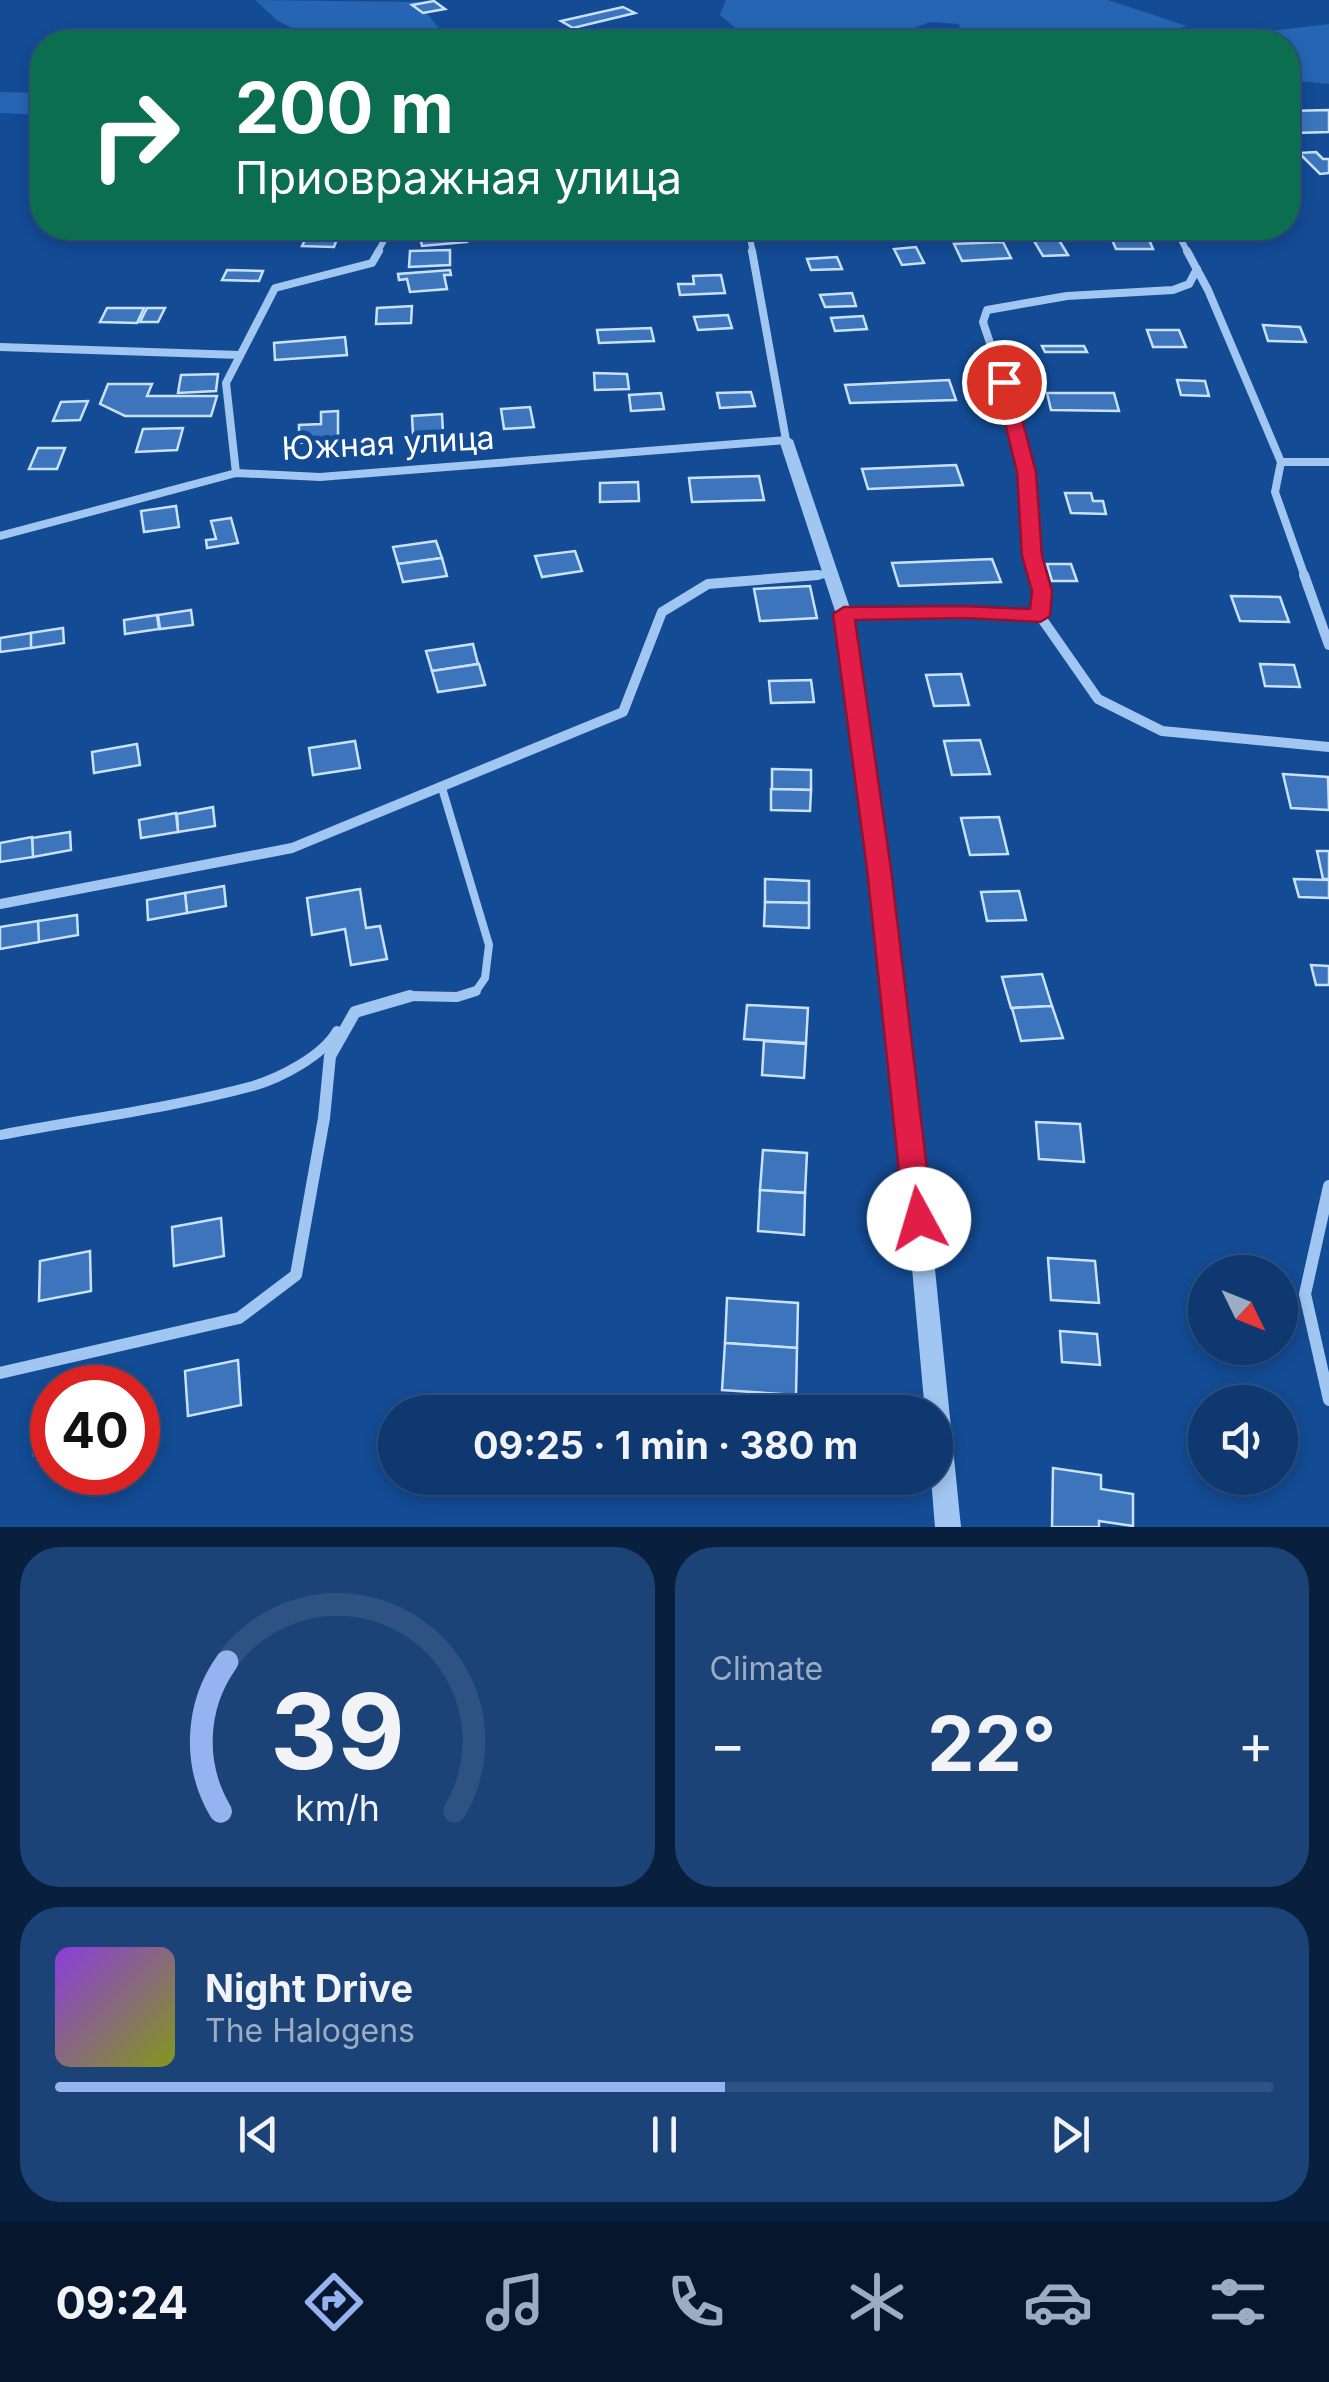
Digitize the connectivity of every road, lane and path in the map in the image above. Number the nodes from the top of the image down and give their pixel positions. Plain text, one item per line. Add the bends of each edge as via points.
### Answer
1 (384, 240) edge
2 (750, 240) edge
3 (1181, 240) edge
4 (1197, 270) junction
5 (0, 347) edge
6 (240, 356) junction
7 (786, 440) junction
8 (1281, 462) junction
9 (1329, 462) edge
10 (236, 473) junction
11 (0, 536) edge
12 (829, 574) junction
13 (844, 614) junction
14 (1040, 616) junction
15 (1329, 646) edge
16 (1329, 747) edge
17 (442, 788) junction
18 (0, 904) edge
19 (410, 996) joint
20 (355, 1012) junction
21 (0, 1135) edge
22 (1329, 1186) edge
23 (0, 1372) edge
24 (1329, 1400) edge
25 (948, 1527) edge

1 - 6 street via 372,263 275,288
2 - 7 street
3 - 4 street
4 - 8 street
4 - 14 street via 1189,284 1173,290 1067,296 988,310 983,322 1026,472
5 - 6 street
6 - 10 street via 226,382
7 - 10 street, Южная улица via 320,477
7 - 12 street
8 - 9 street
8 - 15 street via 1275,492
10 - 11 street, Южная улица
12 - 13 street
12 - 17 street via 708,584 662,612 624,712
13 - 14 street
13 - 25 street via 915,1180
14 - 16 street via 1098,699 1162,731
17 - 18 street via 292,848
17 - 19 lane via 489,946 485,978 476,991 457,997
19 - 20 street
20 - 21 lane via 304,1061 256,1085
20 - 23 street via 330,1056 296,1275 239,1318
22 - 24 street via 1305,1294

